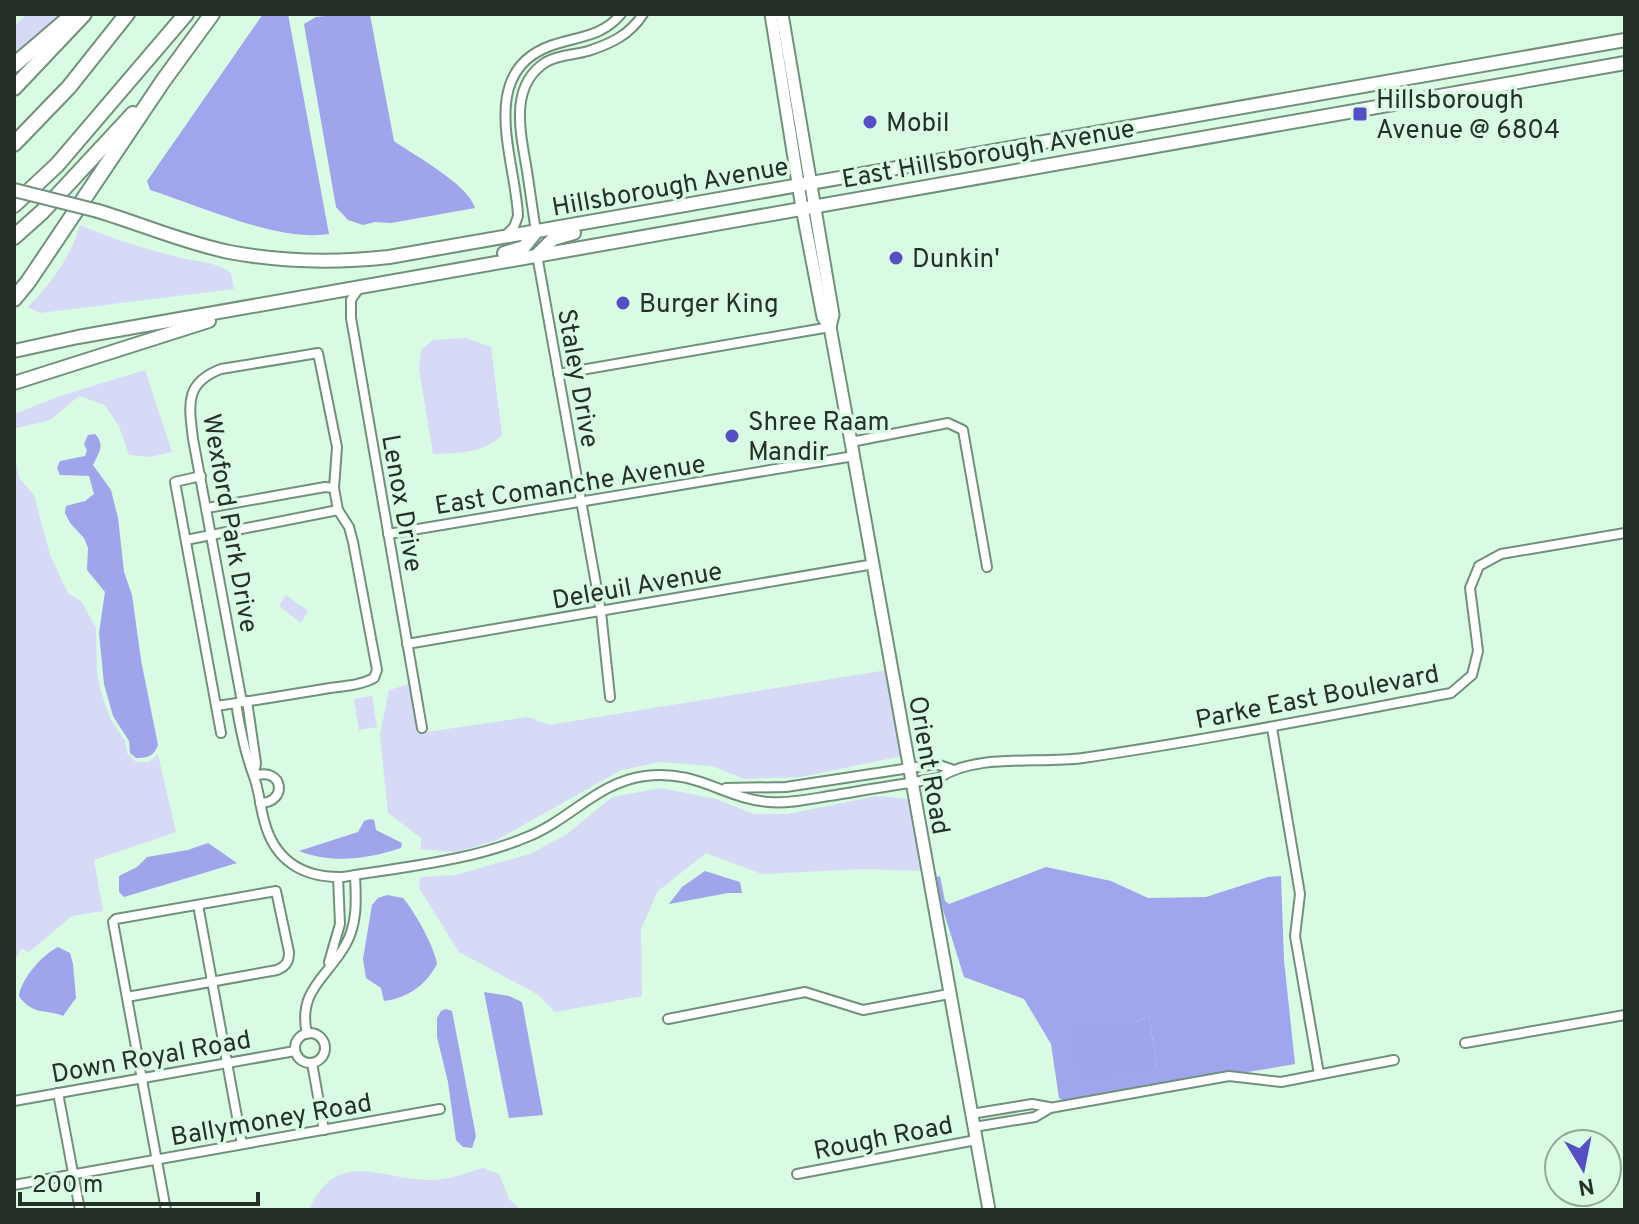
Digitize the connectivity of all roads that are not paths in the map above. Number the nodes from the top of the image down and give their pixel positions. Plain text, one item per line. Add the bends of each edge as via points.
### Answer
1 (73, 14) edge
2 (84, 14) edge
3 (127, 14) edge
4 (186, 14) edge
5 (212, 14) edge
6 (621, 14) edge
7 (643, 14) edge
8 (771, 14) edge
9 (782, 14) edge
10 (1625, 40) edge
11 (1625, 63) edge
12 (14, 65) edge
13 (163, 81) junction
14 (14, 88) edge
15 (1275, 101) junction
16 (1279, 125) junction
17 (1110, 130) junction
18 (14, 144) edge
19 (1114, 154) junction
20 (812, 183) junction
21 (798, 186) junction
22 (14, 190) edge
23 (14, 205) edge
24 (816, 205) junction
25 (802, 208) junction
26 (637, 215) junction
27 (536, 232) junction
28 (14, 237) edge
29 (504, 237) junction
30 (537, 255) junction
31 (439, 273) junction
32 (359, 287) junction
33 (14, 299) edge
34 (264, 304) junction
35 (830, 327) junction
36 (14, 351) edge
37 (558, 374) junction
38 (14, 383) edge
39 (851, 442) junction
40 (854, 456) junction
41 (201, 476) junction
42 (334, 488) junction
43 (581, 503) junction
44 (207, 508) junction
45 (338, 510) junction
46 (1625, 533) edge
47 (388, 534) junction
48 (211, 535) junction
49 (186, 540) junction
50 (874, 564) junction
51 (987, 567) dead end
52 (601, 612) junction
53 (407, 644) junction
54 (610, 697) dead end
55 (241, 702) junction
56 (216, 706) junction
57 (422, 728) dead end
58 (1272, 728) junction
59 (221, 733) dead end
60 (908, 768) junction
61 (951, 769) junction
62 (254, 776) junction
63 (911, 783) junction
64 (723, 788) junction
65 (260, 803) junction
66 (355, 875) junction
67 (338, 877) junction
68 (198, 905) junction
69 (326, 970) junction
70 (211, 982) junction
71 (949, 994) junction
72 (127, 997) junction
73 (1625, 1015) edge
74 (668, 1019) dead end
75 (307, 1034) junction
76 (1465, 1043) dead end
77 (295, 1051) junction
78 (1394, 1060) dead end
79 (226, 1063) junction
80 (312, 1063) junction
81 (1319, 1074) junction
82 (142, 1078) junction
83 (58, 1093) junction
84 (14, 1101) edge
85 (1050, 1108) junction
86 (440, 1109) dead end
87 (971, 1114) junction
88 (974, 1127) junction
89 (324, 1130) junction
90 (976, 1140) junction
91 (242, 1144) junction
92 (157, 1159) junction
93 (73, 1174) junction
94 (797, 1174) dead end
95 (14, 1185) edge
96 (80, 1210) edge
97 (166, 1210) edge
98 (989, 1210) edge

1 - 12 highway
2 - 14 highway
3 - 18 highway via 69,87
4 - 23 highway via 57,165
5 - 13 highway
6 - 29 street via 595,34 537,52 515,76 503,109 518,216
7 - 27 street via 609,43 549,60 525,86 519,120
8 - 21 street, Orient Road
9 - 20 street, Orient Road
10 - 15 main road, East Hillsborough Avenue
11 - 16 main road, East Hillsborough Avenue
13 - 28 highway
13 - 33 highway
15 - 16 main road
15 - 17 main road, East Hillsborough Avenue
16 - 19 main road, East Hillsborough Avenue
17 - 19 main road
17 - 20 main road, East Hillsborough Avenue
19 - 24 main road, East Hillsborough Avenue
20 - 21 main road, Hillsborough Avenue
20 - 24 street, Orient Road
21 - 25 street, Orient Road
21 - 26 main road, Hillsborough Avenue
22 - 29 main road, Hillsborough Avenue, bridge via 225,251 274,259 363,260
24 - 25 main road, East Hillsborough Avenue
24 - 35 street, Orient Road via 833,315
25 - 30 main road, East Hillsborough Avenue
25 - 35 street, Orient Road via 823,317
26 - 27 main road, Hillsborough Avenue
26 - 30 main road via 610,227 553,239
27 - 29 main road, Hillsborough Avenue
27 - 31 main road via 520,249
30 - 31 main road, East Hillsborough Avenue
30 - 37 street, Staley Drive
31 - 32 main road, East Hillsborough Avenue
32 - 34 main road, East Hillsborough Avenue
32 - 47 street, Lenox Drive via 351,300 351,318
34 - 36 main road
34 - 38 main road
35 - 37 street
35 - 39 street, Orient Road
37 - 43 street, Staley Drive
39 - 40 street, Orient Road
39 - 51 street via 948,423 963,430
40 - 43 street, East Comanche Avenue
40 - 50 street, Orient Road
41 - 42 street, Wexford Park Drive via 189,408 199,381 221,369 309,353 320,355 337,447
41 - 44 street, Wexford Park Drive
41 - 49 street via 175,482
42 - 44 street
42 - 45 street
43 - 47 street, East Comanche Avenue
43 - 52 street, Staley Drive
44 - 48 street, Wexford Park Drive
45 - 48 street
45 - 55 street via 353,542 377,670 374,678
46 - 58 street, Parke East Boulevard via 1501,554 1479,566 1470,588 1478,651 1472,675 1451,693
47 - 53 street, Lenox Drive
48 - 49 street
48 - 55 street, Wexford Park Drive
49 - 56 street
50 - 52 street, Deleuil Avenue
50 - 60 street, Orient Road
52 - 53 street, Deleuil Avenue
52 - 54 street, Staley Drive
53 - 57 street, Lenox Drive
55 - 56 street
55 - 62 street, Wexford Park Drive via 256,763
56 - 59 street
58 - 61 street, Parke East Boulevard via 1079,759
58 - 81 street via 1300,894 1295,936
60 - 61 street, Parke East Boulevard via 936,764
60 - 63 street, Orient Road
60 - 64 street, Wexford Park Drive via 786,787
61 - 63 street, Parke East Boulevard via 939,778
62 - 65 street, Wexford Park Drive
62 - 65 street via 269,774 279,785 275,799
63 - 64 street, Wexford Park Drive via 772,803
63 - 71 street, Orient Road
64 - 66 street, Wexford Park Drive via 688,777 643,776 609,786 554,823 504,846
65 - 67 street, Wexford Park Drive via 272,843 286,859 320,877
66 - 67 street, Wexford Park Drive
66 - 69 street via 354,923 345,946
67 - 69 street via 340,924
68 - 70 street
68 - 70 street via 276,891 289,952 289,960 277,970
68 - 72 street via 113,922
69 - 75 street via 307,1000
70 - 72 street
70 - 79 street
71 - 74 street via 863,1010 805,992
71 - 87 street, Orient Road
72 - 82 street
73 - 76 street
75 - 77 street via 297,1040
75 - 80 street via 318,1036 324,1046 322,1057
77 - 79 street, Down Royal Road
77 - 80 street via 301,1061
78 - 81 street
79 - 82 street, Down Royal Road
79 - 91 street
80 - 89 street
81 - 85 street via 1281,1082 1229,1076
82 - 83 street, Down Royal Road
82 - 92 street
83 - 84 street, Down Royal Road
83 - 93 street
85 - 87 street via 1032,1104
85 - 88 street via 1035,1117
86 - 89 street, Ballymoney Road
87 - 88 street, Orient Road
88 - 90 street, Orient Road
89 - 91 street, Ballymoney Road
90 - 94 street, Rough Road
90 - 98 street, Orient Road
91 - 92 street, Ballymoney Road
92 - 93 street, Ballymoney Road
92 - 97 street
93 - 95 street, Ballymoney Road
93 - 96 street

